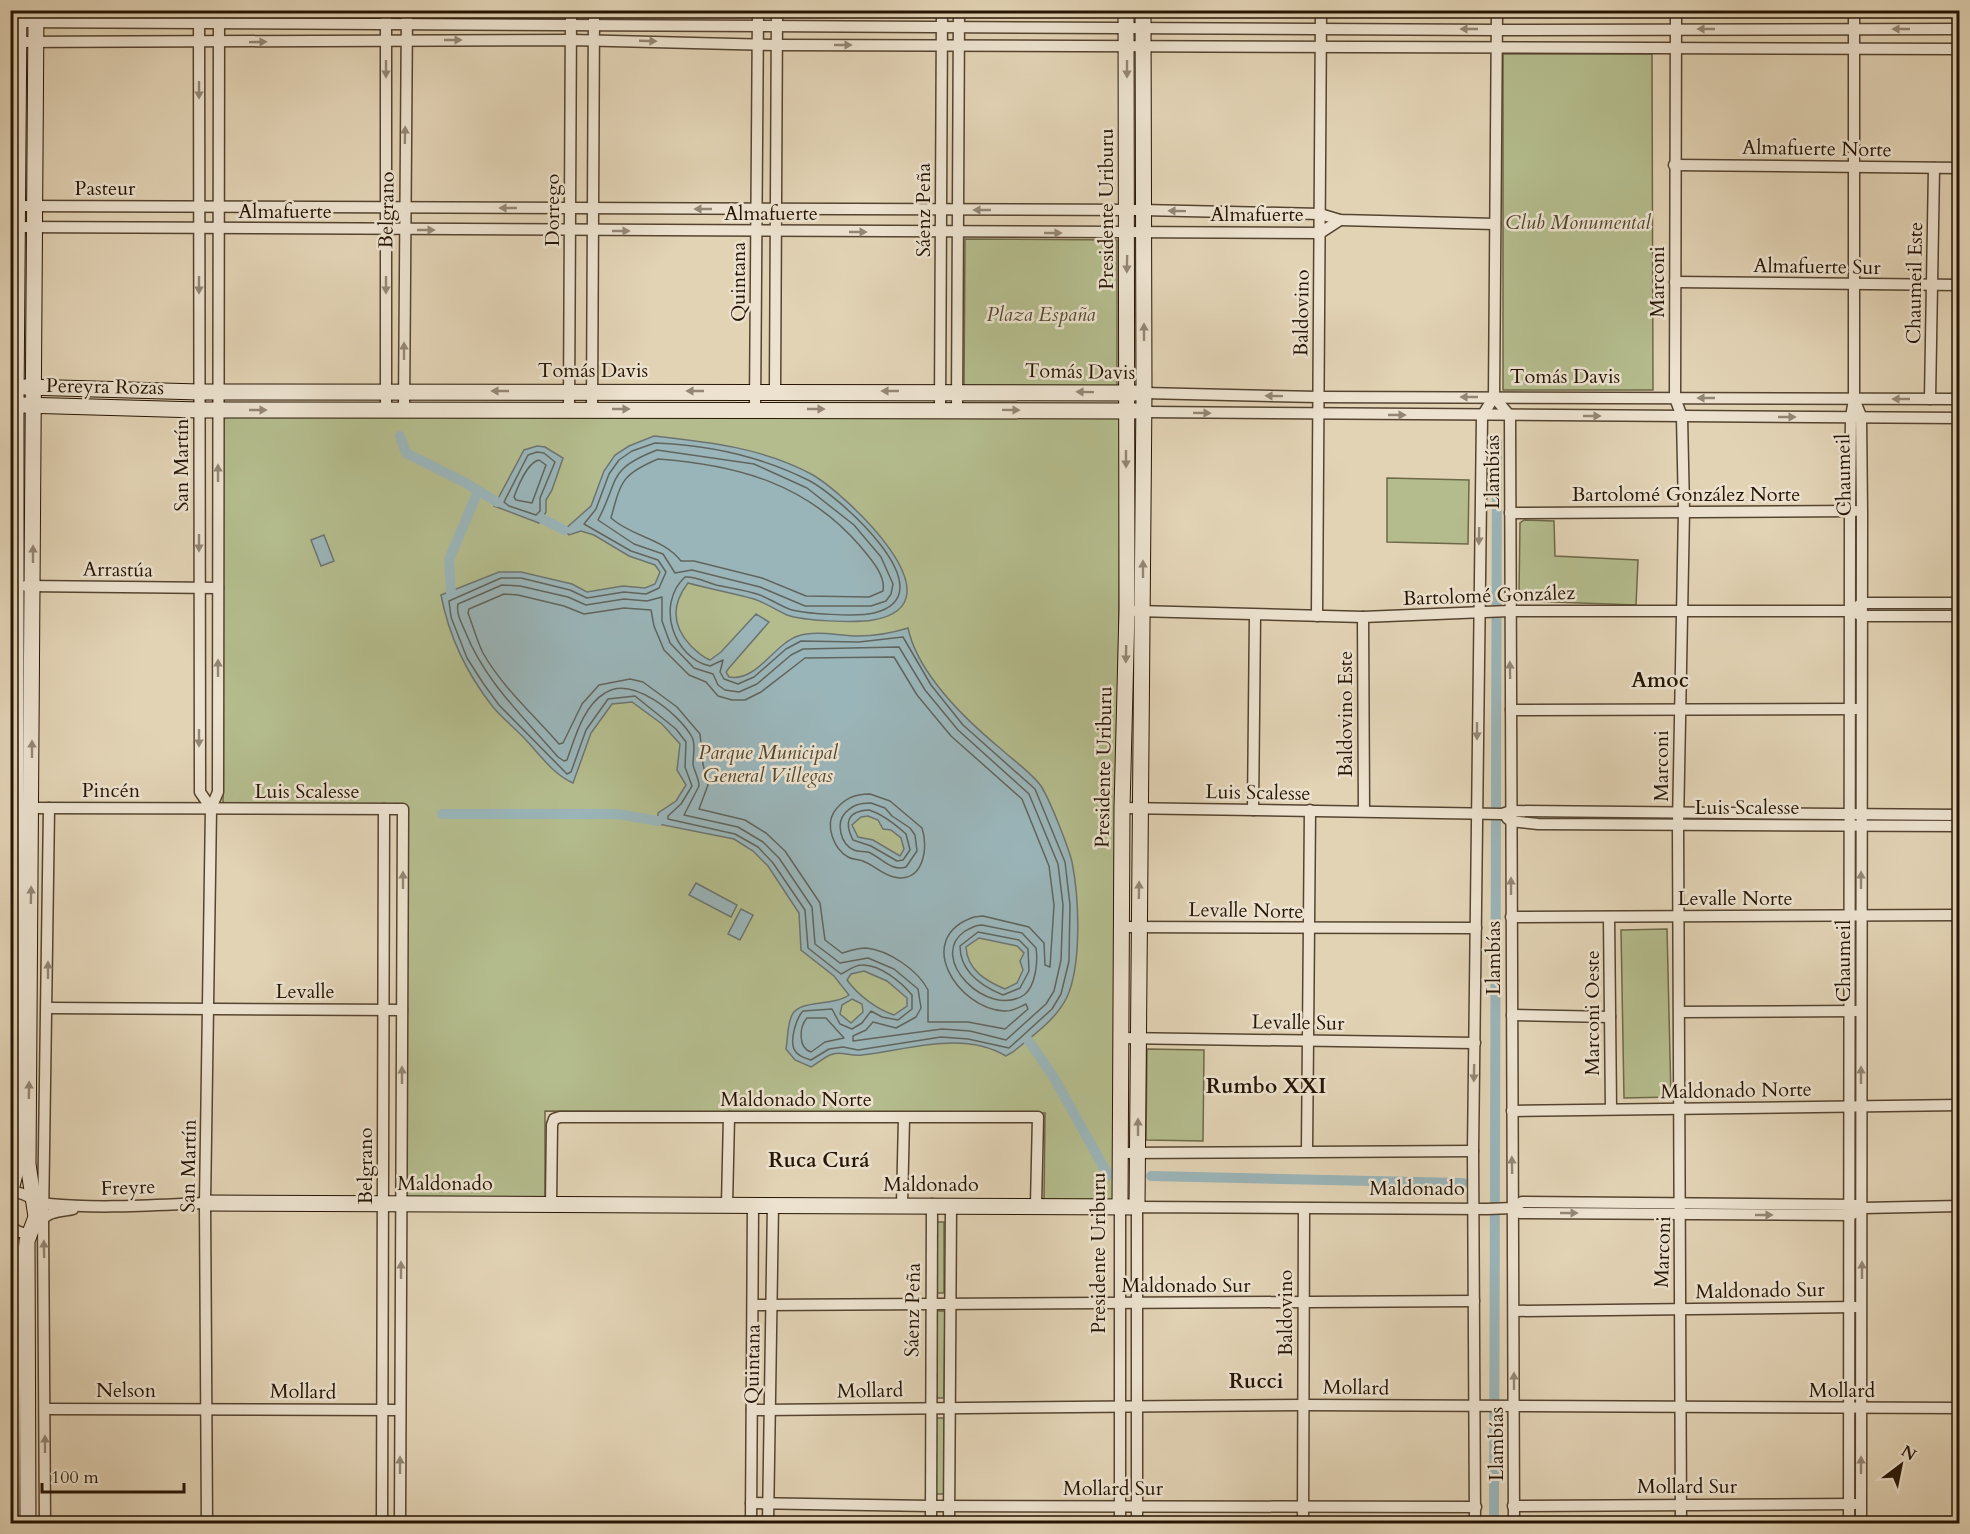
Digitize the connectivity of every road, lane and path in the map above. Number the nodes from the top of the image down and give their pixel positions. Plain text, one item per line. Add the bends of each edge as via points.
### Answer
1 (199, 10) edge
2 (219, 10) edge
3 (386, 10) edge
4 (407, 10) edge
5 (571, 10) edge
6 (594, 10) edge
7 (758, 10) edge
8 (777, 10) edge
9 (942, 10) edge
10 (959, 10) edge
11 (1126, 10) edge
12 (1143, 10) edge
13 (1321, 10) edge
14 (1497, 10) edge
15 (1676, 10) edge
16 (1854, 10) edge
17 (36, 16) edge
18 (16, 18) edge
19 (199, 23) junction
20 (219, 23) junction
21 (386, 25) junction
22 (407, 25) junction
23 (571, 25) junction
24 (594, 25) junction
25 (758, 26) junction
26 (777, 26) junction
27 (942, 27) junction
28 (959, 27) junction
29 (1126, 27) junction
30 (1143, 28) junction
31 (1320, 29) junction
32 (1676, 29) junction
33 (1853, 29) junction
34 (1959, 29) edge
35 (1497, 30) junction
36 (387, 39) junction
37 (407, 40) junction
38 (572, 40) junction
39 (594, 40) junction
40 (15, 42) edge
41 (36, 42) junction
42 (199, 42) junction
43 (218, 43) junction
44 (758, 45) junction
45 (777, 45) junction
46 (942, 45) junction
47 (959, 45) junction
48 (1135, 46) junction
49 (1320, 47) junction
50 (1496, 48) junction
51 (1675, 48) junction
52 (1853, 49) junction
53 (1959, 49) edge
54 (1674, 165) junction
55 (1853, 166) junction
56 (1934, 168) junction
57 (1959, 168) edge
58 (14, 206) edge
59 (35, 206) junction
60 (199, 207) junction
61 (219, 207) junction
62 (385, 207) junction
63 (403, 208) junction
64 (570, 208) junction
65 (593, 208) junction
66 (757, 209) junction
67 (776, 209) junction
68 (941, 210) junction
69 (958, 210) junction
70 (1127, 210) junction
71 (1143, 210) junction
72 (1320, 214) junction
73 (1340, 220) junction
74 (1496, 224) junction
75 (14, 227) edge
76 (35, 228) junction
77 (199, 228) junction
78 (218, 229) junction
79 (385, 229) junction
80 (403, 230) junction
81 (570, 230) junction
82 (593, 231) junction
83 (756, 231) junction
84 (776, 231) junction
85 (941, 232) junction
86 (958, 232) junction
87 (1143, 232) junction
88 (1320, 232) junction
89 (1127, 233) junction
90 (1675, 282) junction
91 (1932, 285) junction
92 (1959, 285) edge
93 (1852, 286) junction
94 (13, 387) edge
95 (33, 387) junction
96 (386, 391) junction
97 (569, 391) junction
98 (592, 391) junction
99 (755, 391) junction
100 (775, 391) junction
101 (940, 391) junction
102 (957, 391) junction
103 (199, 392) junction
104 (219, 392) junction
105 (404, 392) junction
106 (1126, 393) junction
107 (1144, 393) junction
108 (1318, 397) junction
109 (1494, 397) junction
110 (1675, 398) junction
111 (1854, 399) junction
112 (1930, 399) junction
113 (1959, 399) edge
114 (13, 405) edge
115 (33, 405) junction
116 (569, 409) junction
117 (592, 409) junction
118 (755, 409) junction
119 (940, 409) junction
120 (957, 409) junction
121 (199, 410) junction
122 (218, 410) junction
123 (387, 410) junction
124 (404, 410) junction
125 (1125, 411) junction
126 (1144, 412) junction
127 (1318, 415) junction
128 (1482, 416) junction
129 (1510, 416) junction
130 (1682, 417) junction
131 (1856, 417) junction
132 (1959, 418) edge
133 (1684, 510) junction
134 (1850, 511) junction
135 (1862, 512) junction
136 (1510, 513) junction
137 (16, 586) junction
138 (33, 586) junction
139 (200, 588) junction
140 (218, 588) junction
141 (1862, 603) junction
142 (1959, 603) edge
143 (13, 606) edge
144 (33, 606) junction
145 (1682, 609) junction
146 (1135, 611) junction
147 (1851, 611) junction
148 (1505, 612) junction
149 (1483, 613) junction
150 (1256, 615) junction
151 (1317, 616) junction
152 (1862, 616) junction
153 (1959, 616) edge
154 (1363, 617) junction
155 (1856, 709) junction
156 (1511, 710) junction
157 (1679, 710) junction
158 (13, 807) edge
159 (32, 808) junction
160 (49, 808) junction
161 (211, 808) junction
162 (1122, 808) junction
163 (1140, 808) junction
164 (384, 809) junction
165 (403, 809) joint
166 (1253, 810) junction
167 (1310, 810) junction
168 (1364, 811) junction
169 (1483, 812) junction
170 (1678, 813) junction
171 (1850, 813) junction
172 (1862, 813) junction
173 (1508, 815) junction
174 (1959, 815) edge
175 (1678, 825) junction
176 (1861, 825) junction
177 (1850, 826) junction
178 (1959, 826) edge
179 (1850, 915) junction
180 (1861, 915) junction
181 (1959, 915) edge
182 (1679, 916) junction
183 (1511, 917) junction
184 (1610, 917) junction
185 (1139, 926) junction
186 (1123, 927) junction
187 (1476, 928) junction
188 (1308, 929) junction
189 (48, 1008) junction
190 (208, 1009) junction
191 (382, 1010) junction
192 (402, 1010) junction
193 (1856, 1011) junction
194 (1680, 1012) junction
195 (1512, 1015) junction
196 (1610, 1017) junction
197 (1121, 1038) junction
198 (1138, 1038) junction
199 (1306, 1041) junction
200 (1475, 1043) junction
201 (1959, 1105) edge
202 (1855, 1107) junction
203 (1611, 1109) junction
204 (1680, 1109) junction
205 (1512, 1110) junction
206 (729, 1117) junction
207 (904, 1118) junction
208 (1307, 1151) junction
209 (1473, 1151) junction
210 (1138, 1152) junction
211 (1120, 1153) junction
212 (11, 1194) edge
213 (39, 1202) junction
214 (206, 1203) junction
215 (1851, 1203) junction
216 (383, 1204) junction
217 (401, 1204) junction
218 (551, 1204) junction
219 (727, 1204) junction
220 (753, 1204) junction
221 (772, 1204) junction
222 (902, 1204) junction
223 (932, 1204) junction
224 (951, 1205) junction
225 (1036, 1205) junction
226 (88, 1206) junction
227 (1959, 1206) edge
228 (1120, 1207) junction
229 (1137, 1207) junction
230 (1508, 1208) junction
231 (1863, 1208) junction
232 (1475, 1209) junction
233 (1682, 1209) junction
234 (1304, 1210) junction
235 (1851, 1215) junction
236 (43, 1219) junction
237 (10, 1226) edge
238 (29, 1232) junction
239 (10, 1233) edge
240 (1474, 1301) junction
241 (1303, 1302) junction
242 (1136, 1303) junction
243 (1119, 1304) junction
244 (753, 1305) junction
245 (771, 1305) junction
246 (930, 1305) junction
247 (950, 1305) junction
248 (1856, 1306) junction
249 (1679, 1309) junction
250 (1514, 1311) junction
251 (1303, 1405) junction
252 (1119, 1406) junction
253 (1136, 1406) junction
254 (1474, 1406) junction
255 (1509, 1407) junction
256 (1855, 1407) junction
257 (206, 1408) junction
258 (930, 1408) junction
259 (949, 1408) junction
260 (1680, 1408) junction
261 (1959, 1408) edge
262 (45, 1409) junction
263 (770, 1409) junction
264 (384, 1410) junction
265 (400, 1410) junction
266 (753, 1410) junction
267 (752, 1503) junction
268 (768, 1503) junction
269 (1681, 1503) junction
270 (1855, 1504) junction
271 (930, 1506) junction
272 (949, 1506) junction
273 (1119, 1506) junction
274 (1136, 1506) junction
275 (1302, 1506) junction
276 (1514, 1506) junction
277 (1476, 1507) junction
278 (12, 1524) edge
279 (28, 1524) edge
280 (45, 1524) edge
281 (207, 1524) edge
282 (382, 1524) edge
283 (400, 1524) edge
284 (751, 1524) edge
285 (768, 1524) edge
286 (931, 1524) edge
287 (950, 1524) edge
288 (1119, 1524) edge
289 (1137, 1524) edge
290 (1303, 1524) edge
291 (1475, 1524) edge
292 (1514, 1524) edge
293 (1682, 1524) edge
294 (1849, 1524) edge
295 (1861, 1524) edge

1 - 19 street, San Martín
2 - 20 street, San Martín
3 - 21 street, Belgrano
4 - 22 street, Belgrano
5 - 23 street, Dorrego
6 - 24 street, Dorrego
7 - 25 street, Quintana
8 - 26 street, Quintana
9 - 27 street, Sáenz Peña
10 - 28 street, Sáenz Peña
11 - 29 street, Presidente Uriburu
12 - 30 street, Presidente Uriburu
13 - 31 street, Baldovino
14 - 35 street
15 - 32 street, Marconi
16 - 33 street, Chaumeil
17 - 18 street
17 - 19 street
17 - 41 street
18 - 40 street
19 - 20 street
19 - 42 street, San Martín
20 - 21 street
20 - 43 street, San Martín
21 - 22 street
21 - 36 street, Belgrano
22 - 23 street
22 - 37 street, Belgrano
23 - 24 street
23 - 38 street, Dorrego
24 - 25 street
24 - 39 street, Dorrego
25 - 26 street
25 - 44 street, Quintana
26 - 27 street
26 - 45 street, Quintana
27 - 28 street
27 - 46 street, Sáenz Peña
28 - 29 street
28 - 47 street, Sáenz Peña
29 - 30 street
29 - 48 street, Presidente Uriburu
30 - 31 street
30 - 48 street, Presidente Uriburu
35 -> 31 street
31 - 49 street, Baldovino
33 -> 32 street
32 - 35 street
32 - 51 street, Marconi
34 -> 33 street
33 - 52 street, Chaumeil
35 - 50 street
36 - 37 street
43 -> 36 street
36 -> 62 street, Belgrano
37 -> 38 street
63 -> 37 street, Belgrano
38 - 39 street
38 - 64 street, Dorrego
39 -> 44 street
39 - 65 street, Dorrego
40 - 41 street
40 - 58 street
41 - 42 street
41 - 59 street
42 - 43 street
42 -> 60 street, San Martín
43 - 61 street, San Martín
44 - 45 street
44 - 66 street, Quintana
45 -> 46 street
45 - 67 street, Quintana
46 - 47 street
46 - 68 street, Sáenz Peña
47 - 48 street
47 - 69 street, Sáenz Peña
48 - 49 street
48 -> 70 street, Presidente Uriburu
48 - 71 street, Presidente Uriburu
49 - 50 street
49 - 72 street, Baldovino
50 - 51 street
50 - 74 street
51 - 52 street
51 - 54 street, Marconi
52 - 53 street
52 - 55 street, Chaumeil
54 - 55 street, Almafuerte Norte
54 - 90 street, Marconi
55 - 56 street, Almafuerte Norte
55 - 93 street, Chaumeil
56 - 57 street, Almafuerte Norte
56 - 91 street, Chaumeil Este
58 - 59 street, Pasteur
58 - 75 street
59 - 60 street, Pasteur
59 - 76 street
60 - 61 street, Almafuerte
60 - 77 street, San Martín
61 - 62 street, Almafuerte
61 - 78 street, San Martín
62 - 63 street, Almafuerte
62 - 79 street, Belgrano
64 -> 63 street, Almafuerte
63 - 80 street, Belgrano
64 - 65 street, Almafuerte
64 - 81 street, Dorrego
66 -> 65 street, Almafuerte
65 - 82 street, Dorrego
66 - 67 street, Almafuerte
66 - 83 street, Quintana
67 - 68 street, Almafuerte
67 - 84 street, Quintana
68 - 69 street, Almafuerte
68 - 85 street, Sáenz Peña
70 -> 69 street, Almafuerte
69 - 86 street, Sáenz Peña
70 - 71 street, Almafuerte
70 - 89 street, Presidente Uriburu
72 -> 71 street, Almafuerte
71 - 87 street, Presidente Uriburu
72 - 73 street, Almafuerte
72 - 88 street, Baldovino
73 - 74 street, Almafuerte
73 - 88 street, Almafuerte
74 - 109 street
75 - 76 street, Pasteur
75 - 94 street
76 - 77 street, Pasteur
76 - 95 street
77 - 78 street, Almafuerte
77 -> 103 street, San Martín
78 - 79 street, Almafuerte
78 - 104 street, San Martín
79 - 80 street, Almafuerte
79 -> 96 street, Belgrano
80 -> 81 street, Almafuerte
105 -> 80 street, Belgrano
81 - 82 street, Almafuerte
81 - 97 street, Dorrego
82 -> 83 street, Almafuerte
82 - 98 street, Dorrego
83 - 84 street, Almafuerte
83 - 99 street, Quintana
84 -> 85 street, Almafuerte
84 - 100 street, Quintana
85 - 86 street, Almafuerte
85 - 101 street, Sáenz Peña
86 -> 89 street, Almafuerte
86 - 102 street, Sáenz Peña
87 - 88 street, Almafuerte
87 - 89 street, Almafuerte
107 -> 87 street, Presidente Uriburu
88 - 108 street, Baldovino
89 -> 106 street, Presidente Uriburu
90 - 93 street, Almafuerte Sur
90 - 110 street, Marconi
91 - 92 street, Almafuerte Sur
91 - 93 street, Almafuerte Sur
91 - 112 street, Chaumeil Este
93 - 111 street, Chaumeil
94 - 95 street, Pereyra Rozas
94 - 114 street
95 - 103 street, Pereyra Rozas
95 - 115 street
96 - 104 street, Tomás Davis
96 - 105 street, Tomás Davis
96 - 123 street, Belgrano
97 - 98 street, Tomás Davis
97 -> 105 street, Tomás Davis
97 - 116 street, Dorrego
99 -> 98 street, Tomás Davis
98 - 117 street, Dorrego
99 - 100 street, Tomás Davis
99 - 118 street, Quintana
101 -> 100 street, Tomás Davis
101 - 102 street, Tomás Davis
101 - 119 street, Sáenz Peña
106 -> 102 street, Tomás Davis
102 - 120 street, Sáenz Peña
103 - 104 street, Tomás Davis
103 - 121 street, San Martín
104 - 122 street, San Martín
105 - 124 street, Belgrano
106 - 107 street, Tomás Davis
106 - 125 street, Presidente Uriburu
108 -> 107 street, Tomás Davis
107 - 126 street, Presidente Uriburu
109 -> 108 street, Tomás Davis
108 - 127 street, Baldovino
109 - 110 street, Tomás Davis
109 - 128 street, Llambías
109 - 129 street, Llambías
111 -> 110 street, Tomás Davis
110 - 130 street, Marconi
112 -> 111 street, Tomás Davis
111 - 131 street, Chaumeil
112 - 113 street, Tomás Davis
114 - 115 street, Pereyra Rozas
114 - 137 street
115 - 121 street, Pereyra Rozas
138 -> 115 street
116 - 117 street, Tomás Davis
116 - 124 street, Tomás Davis
117 -> 118 street, Tomás Davis
118 -> 119 street, Tomás Davis
119 - 120 street, Tomás Davis
120 -> 125 street, Tomás Davis
121 - 122 street, Tomás Davis
121 -> 139 street, San Martín
122 -> 123 street, Tomás Davis
140 -> 122 street, San Martín
123 - 124 street, Tomás Davis
125 - 126 street, Tomás Davis
125 -> 146 street, Presidente Uriburu
126 -> 127 street, Tomás Davis
146 -> 126 street, Presidente Uriburu
127 -> 128 street, Tomás Davis
127 - 151 street, Baldovino
128 - 129 street, Tomás Davis
128 -> 149 street, Llambías
129 -> 130 street, Tomás Davis
129 - 136 street, Llambías
130 -> 131 street, Tomás Davis
130 - 133 street, Marconi
131 - 132 street, Tomás Davis
131 - 134 street, Chaumeil
131 - 135 street, Chaumeil
133 - 134 street, Bartolomé González Norte
133 - 136 street, Bartolomé González Norte
133 - 145 street, Marconi
134 - 135 street, Bartolomé González Norte
134 - 147 street, Chaumeil
135 - 141 street, Chaumeil
136 - 148 street, Llambías
137 - 138 street, Arrastúa
137 - 143 street
138 - 139 street, Arrastúa
138 - 144 street
139 - 140 street, Arrastúa
139 -> 161 street, San Martín via 200,792
161 -> 140 street, San Martín via 218,792
141 - 142 street
141 - 147 street
141 - 152 street, Chaumeil
143 - 144 street
143 - 158 street
159 -> 144 street
145 - 147 street, Bartolomé González
145 - 148 street, Bartolomé González
145 - 157 street, Marconi
146 - 150 street, Bartolomé González
146 -> 162 street, Presidente Uriburu
146 - 163 street, Presidente Uriburu
147 - 152 street, Bartolomé González
147 - 155 street, Chaumeil
148 - 149 street, Bartolomé González
156 -> 148 street, Llambías
149 - 154 street, Bartolomé González
149 -> 169 street, Llambías
150 - 151 street, Bartolomé González
150 - 166 street
151 - 154 street, Bartolomé González
152 - 153 street, Bartolomé González
152 - 155 street, Chaumeil
154 - 168 street, Baldovino Este
155 - 157 street
155 - 171 street, Chaumeil
155 - 172 street, Chaumeil
156 - 157 street
156 - 173 street, Llambías
157 - 170 street, Marconi
158 - 159 street, Pincén
158 - 212 street via 16,1170
159 - 160 street, Pincén
213 -> 159 street via 29,1182 28,1164
160 - 161 street, Pincén
189 -> 160 street
161 - 164 street, Luis Scalesse
161 - 190 street, San Martín
162 - 163 street, Luis Scalesse
162 - 186 street, Presidente Uriburu
163 - 166 street, Luis Scalesse
185 -> 163 street, Presidente Uriburu
164 - 165 street, Luis Scalesse
164 - 191 street, Belgrano
192 -> 165 street, Belgrano
166 - 167 street, Luis Scalesse
167 - 168 street, Luis Scalesse
167 - 188 street
168 - 169 street, Luis Scalesse
169 - 173 street, Luis Scalesse
169 - 187 street, Llambías
170 - 171 street, Luis Scalesse
170 - 173 street, Luis Scalesse
170 - 175 street, Marconi
171 - 172 street, Luis Scalesse
171 - 177 street, Chaumeil
172 - 174 street, Luis Scalesse
172 - 176 street, Chaumeil
173 - 175 street, Luis Scalesse
183 -> 173 street, Llambías
175 - 177 street, Luis Scalesse
175 - 182 street, Marconi
176 - 177 street, Luis Scalesse
176 - 178 street, Luis Scalesse
180 -> 176 street, Chaumeil
177 - 179 street, Chaumeil
179 - 180 street, Levalle Norte
179 - 182 street, Levalle Norte
179 - 193 street, Chaumeil
180 - 181 street, Levalle Norte
180 - 193 street, Chaumeil
182 - 184 street, Levalle Norte
182 - 194 street, Marconi
183 - 184 street, Levalle Norte
183 - 195 street, Llambías
184 - 196 street, Marconi Oeste
185 - 186 street, Levalle Norte
185 - 188 street, Levalle Norte
185 - 198 street, Presidente Uriburu
186 - 197 street, Presidente Uriburu
187 - 188 street, Levalle Norte
187 - 200 street, Llambías
188 - 199 street
189 - 190 street, Levalle
189 - 213 street
190 - 191 street, Levalle
190 - 214 street, San Martín
191 - 192 street, Levalle
191 - 216 street, Belgrano
217 -> 192 street, Belgrano
193 - 194 street
193 - 202 street, Chaumeil
194 - 204 street, Marconi
195 - 196 street
195 - 205 street, Llambías
196 - 203 street, Marconi Oeste
197 - 198 street, Levalle Sur
197 - 211 street, Presidente Uriburu
198 - 199 street, Levalle Sur
210 -> 198 street, Presidente Uriburu
199 - 200 street, Levalle Sur
199 - 208 street
200 -> 209 street, Llambías
201 - 202 street, Maldonado Norte
202 - 204 street, Maldonado Norte
202 - 215 street, Chaumeil
202 - 231 street, Chaumeil
203 - 204 street, Maldonado Norte
203 - 205 street, Maldonado Norte
204 - 233 street, Marconi
230 -> 205 street, Llambías
206 - 207 street, Maldonado Norte
206 - 218 street, Maldonado Norte via 554,1119
206 - 219 street
207 - 222 street
207 - 225 street, Maldonado Norte via 1038,1117
208 - 209 street
208 - 210 street
209 - 232 street, Llambías
210 - 211 street
210 - 229 street, Presidente Uriburu
211 - 228 street, Presidente Uriburu
212 - 213 street, Freyre via 23,1192
213 - 226 street, Freyre
213 - 236 street
213 - 238 street
214 - 216 street, Maldonado
214 - 226 street, Freyre
214 - 257 street, San Martín
215 - 231 street, Maldonado
215 - 233 street, Maldonado
215 - 235 street, Chaumeil
216 - 217 street, Maldonado
216 - 264 street, Belgrano
217 - 218 street, Maldonado
265 -> 217 street, Belgrano
218 - 219 street, Maldonado
219 - 220 street, Maldonado
220 - 221 street, Maldonado
220 - 244 street, Quintana
221 - 222 street, Maldonado
221 - 245 street, Quintana
222 - 223 street, Maldonado
223 - 224 street, Maldonado
223 - 246 street, Sáenz Peña
224 - 225 street, Maldonado
224 - 247 street, Sáenz Peña
225 - 228 street, Maldonado
226 - 236 street, Freyre
227 - 231 street, Maldonado
228 - 229 street, Maldonado
228 - 243 street, Presidente Uriburu
229 - 234 street, Maldonado
229 - 242 street, Presidente Uriburu
230 - 232 street, Maldonado
230 - 233 street, Maldonado via 1522,1202
230 - 250 street, Llambías
231 - 235 street, Maldonado
248 -> 231 street, Chaumeil
232 - 234 street, Maldonado
232 - 240 street, Llambías
233 -> 235 street, Maldonado
233 - 249 street, Marconi
234 - 241 street, Baldovino
235 - 248 street, Chaumeil
236 - 238 street, Freyre
262 -> 236 street
237 - 238 street
238 - 279 street
239 - 278 street
240 - 241 street, Maldonado Sur
240 - 254 street, Llambías
241 - 242 street, Maldonado Sur
241 - 251 street, Baldovino
242 - 243 street, Maldonado Sur
242 - 253 street, Presidente Uriburu
243 - 247 street, Maldonado Sur
243 - 252 street, Presidente Uriburu
244 - 245 street, Maldonado Sur
244 - 266 street, Quintana
245 - 246 street, Maldonado Sur
245 - 263 street, Quintana
246 - 247 street, Maldonado Sur
246 - 258 street, Sáenz Peña
247 - 259 street, Sáenz Peña
248 - 249 street, Maldonado Sur
248 - 256 street, Chaumeil
249 - 250 street, Maldonado Sur
249 - 260 street, Marconi
255 -> 250 street, Llambías
251 - 253 street, Mollard
251 - 254 street, Mollard
251 - 275 street, Baldovino
252 - 253 street, Mollard
252 - 259 street, Mollard
252 - 273 street, Presidente Uriburu
253 - 274 street, Presidente Uriburu
254 - 255 street, Mollard
254 - 277 street, Llambías
255 - 260 street, Mollard
255 - 276 street, Llambías
256 - 260 street, Mollard
256 - 261 street, Mollard
256 - 270 street, Chaumeil
257 - 262 street, Nelson
257 - 264 street, Mollard
257 - 281 street, San Martín
258 - 259 street, Mollard
258 - 263 street, Mollard
258 - 271 street, Sáenz Peña
259 - 272 street, Sáenz Peña
260 - 269 street, Marconi
280 -> 262 street
263 - 266 street, Mollard
263 - 268 street, Quintana
264 - 265 street, Mollard
264 - 282 street, Belgrano
283 -> 265 street, Belgrano
266 - 267 street, Quintana
267 - 268 street, Mollard Sur
267 - 284 street, Quintana
268 - 271 street, Mollard Sur
268 - 285 street, Quintana
269 - 270 street, Mollard Sur
269 - 276 street, Mollard Sur
269 - 293 street, Marconi
270 - 294 street, Chaumeil
270 - 295 street, Chaumeil
271 - 272 street, Mollard Sur
271 - 286 street, Sáenz Peña
272 - 273 street, Mollard Sur
272 - 287 street, Sáenz Peña
273 - 274 street, Mollard Sur
273 - 288 street, Presidente Uriburu
274 - 275 street, Mollard Sur
274 - 289 street, Presidente Uriburu
275 - 277 street, Mollard Sur
275 - 290 street, Baldovino
276 - 292 street, Llambías
277 - 291 street, Llambías

